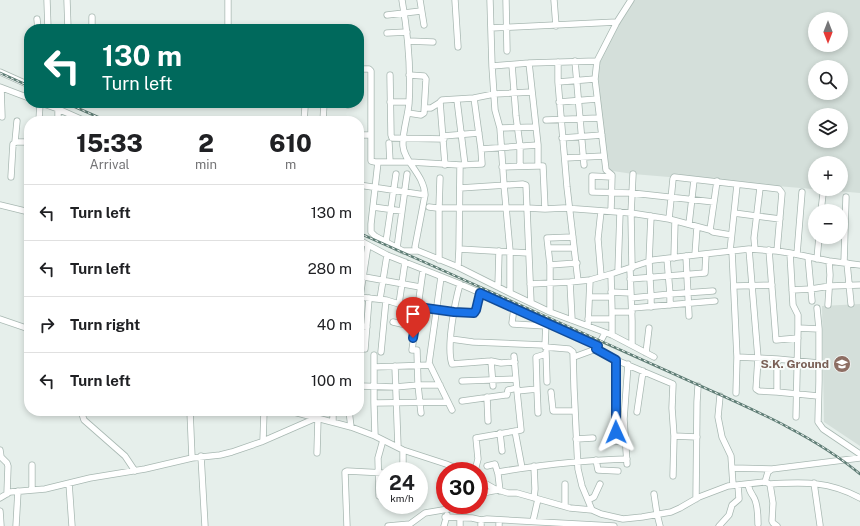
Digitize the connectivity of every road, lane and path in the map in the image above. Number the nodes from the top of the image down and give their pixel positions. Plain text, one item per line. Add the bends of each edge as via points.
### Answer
1 (47, 0) edge
2 (67, 0) edge
3 (228, 0) edge
4 (402, 0) edge
5 (420, 0) edge
6 (455, 0) edge
7 (490, 0) edge
8 (506, 0) edge
9 (554, 0) edge
10 (631, 0) edge
11 (421, 11) junction
12 (404, 13) junction
13 (387, 15) dead end
14 (92, 17) dead end
15 (37, 19) dead end
16 (617, 22) junction
17 (38, 24) edge
18 (48, 24) edge
19 (68, 24) edge
20 (92, 24) edge
21 (228, 24) edge
22 (424, 25) dead end
23 (556, 26) junction
24 (491, 28) junction
25 (506, 28) junction
26 (407, 32) junction
27 (387, 33) dead end
28 (408, 41) junction
29 (433, 42) dead end
30 (458, 47) dead end
31 (507, 51) dead end
32 (575, 61) junction
33 (597, 61) junction
34 (558, 62) junction
35 (529, 63) junction
36 (512, 65) junction
37 (492, 66) junction
38 (364, 70) edge
39 (0, 72) edge
40 (390, 75) dead end
41 (409, 75) junction
42 (595, 79) junction
43 (576, 81) junction
44 (24, 82) edge
45 (558, 82) junction
46 (0, 88) edge
47 (515, 92) junction
48 (532, 92) junction
49 (494, 94) junction
50 (24, 96) edge
51 (474, 98) junction
52 (597, 99) junction
53 (457, 100) junction
54 (578, 100) junction
55 (390, 102) junction
56 (409, 102) junction
57 (559, 102) junction
58 (439, 103) junction
59 (55, 108) edge
60 (425, 108) junction
61 (58, 109) junction
62 (408, 113) junction
63 (58, 116) edge
64 (74, 116) edge
65 (2, 117) dead end
66 (599, 118) junction
67 (580, 119) junction
68 (546, 120) dead end
69 (560, 120) junction
70 (17, 121) dead end
71 (536, 127) junction
72 (500, 128) junction
73 (518, 128) junction
74 (479, 133) junction
75 (461, 134) junction
76 (364, 135) edge
77 (370, 135) junction
78 (602, 135) junction
79 (443, 137) junction
80 (581, 137) junction
81 (562, 138) junction
82 (403, 139) junction
83 (16, 142) junction
84 (24, 142) edge
85 (390, 143) dead end
86 (538, 145) junction
87 (502, 146) junction
88 (520, 146) junction
89 (481, 149) junction
90 (604, 156) junction
91 (583, 157) junction
92 (565, 158) junction
93 (378, 162) junction
94 (390, 162) junction
95 (410, 162) junction
96 (445, 165) junction
97 (462, 165) junction
98 (584, 165) dead end
99 (520, 166) junction
100 (538, 166) junction
101 (502, 167) junction
102 (396, 174) dead end
103 (407, 174) dead end
104 (633, 174) dead end
105 (11, 177) dead end
106 (612, 177) junction
107 (440, 178) dead end
108 (694, 180) junction
109 (717, 181) junction
110 (504, 185) junction
111 (736, 185) junction
112 (364, 186) edge
113 (376, 188) junction
114 (460, 188) junction
115 (760, 188) junction
116 (394, 190) junction
117 (404, 192) junction
118 (612, 192) junction
119 (802, 192) dead end
120 (632, 193) junction
121 (425, 195) junction
122 (671, 196) junction
123 (846, 197) dead end
124 (692, 199) junction
125 (714, 202) junction
126 (0, 205) edge
127 (373, 207) junction
128 (429, 207) dead end
129 (439, 208) junction
130 (459, 208) junction
131 (507, 208) junction
132 (527, 208) junction
133 (570, 208) junction
134 (545, 209) junction
135 (391, 210) junction
136 (601, 210) junction
137 (24, 211) edge
138 (402, 211) junction
139 (611, 211) junction
140 (620, 212) junction
141 (630, 212) junction
142 (734, 214) junction
143 (651, 216) junction
144 (757, 216) junction
145 (780, 218) junction
146 (672, 220) junction
147 (689, 224) junction
148 (697, 226) junction
149 (710, 230) junction
150 (731, 235) junction
151 (573, 237) junction
152 (386, 242) junction
153 (364, 243) edge
154 (818, 244) edge
155 (368, 245) junction
156 (397, 248) junction
157 (548, 248) junction
158 (574, 248) junction
159 (459, 249) junction
160 (752, 249) junction
161 (769, 250) junction
162 (418, 251) junction
163 (499, 251) junction
164 (510, 251) junction
165 (731, 251) junction
166 (777, 251) junction
167 (528, 252) junction
168 (790, 253) junction
169 (706, 254) junction
170 (797, 254) junction
171 (387, 255) junction
172 (695, 255) junction
173 (686, 256) junction
174 (808, 257) junction
175 (674, 258) junction
176 (817, 258) junction
177 (667, 259) junction
178 (439, 260) junction
179 (829, 261) junction
180 (405, 262) junction
181 (649, 262) junction
182 (364, 263) edge
183 (577, 263) junction
184 (846, 263) junction
185 (550, 265) junction
186 (860, 265) edge
187 (458, 267) junction
188 (631, 268) junction
189 (423, 270) junction
190 (618, 271) junction
191 (611, 274) junction
192 (686, 274) junction
193 (601, 276) junction
194 (668, 276) junction
195 (364, 277) edge
196 (440, 277) junction
197 (649, 278) junction
198 (630, 279) junction
199 (383, 280) junction
200 (590, 280) junction
201 (578, 281) junction
202 (570, 282) junction
203 (550, 283) junction
204 (402, 284) junction
205 (460, 284) junction
206 (530, 284) junction
207 (772, 285) junction
208 (860, 285) edge
209 (734, 286) junction
210 (752, 286) junction
211 (830, 286) junction
212 (849, 286) junction
213 (420, 287) junction
214 (498, 287) junction
215 (811, 289) junction
216 (792, 290) junction
217 (713, 291) dead end
218 (689, 292) junction
219 (480, 293) junction
220 (510, 293) junction
221 (670, 294) junction
222 (611, 295) junction
223 (631, 295) junction
224 (651, 296) junction
225 (364, 297) edge
226 (590, 297) junction
227 (369, 298) junction
228 (380, 299) junction
229 (386, 300) junction
230 (714, 301) dead end
231 (812, 301) dead end
232 (531, 303) junction
233 (689, 303) junction
234 (399, 304) junction
235 (851, 304) dead end
236 (670, 305) junction
237 (828, 305) dead end
238 (651, 306) junction
239 (418, 307) junction
240 (514, 308) junction
241 (817, 308) dead end
242 (436, 309) junction
243 (632, 310) junction
244 (454, 312) junction
245 (550, 312) junction
246 (612, 312) junction
247 (689, 316) dead end
248 (0, 319) edge
249 (588, 319) junction
250 (612, 319) junction
251 (572, 320) junction
252 (393, 322) dead end
253 (546, 324) junction
254 (588, 326) junction
255 (24, 327) edge
256 (364, 327) edge
257 (367, 327) junction
258 (415, 327) junction
259 (649, 328) dead end
260 (798, 328) junction
261 (819, 329) junction
262 (605, 332) junction
263 (612, 335) junction
264 (798, 338) junction
265 (451, 339) junction
266 (632, 345) junction
267 (597, 347) junction
268 (365, 349) dead end
269 (545, 349) junction
270 (381, 352) dead end
271 (646, 353) junction
272 (374, 355) dead end
273 (574, 357) junction
274 (654, 357) dead end
275 (738, 357) junction
276 (758, 358) junction
277 (777, 359) junction
278 (616, 360) junction
279 (491, 361) junction
280 (798, 361) junction
281 (819, 363) junction
282 (628, 364) junction
283 (418, 365) junction
284 (430, 365) junction
285 (395, 366) junction
286 (374, 367) junction
287 (643, 371) junction
288 (516, 380) junction
289 (462, 381) dead end
290 (547, 382) dead end
291 (492, 383) junction
292 (418, 385) junction
293 (440, 385) junction
294 (364, 386) edge
295 (375, 386) junction
296 (396, 386) junction
297 (698, 386) dead end
298 (517, 390) junction
299 (537, 390) junction
300 (551, 392) dead end
301 (776, 392) junction
302 (736, 393) dead end
303 (797, 394) junction
304 (720, 396) dead end
305 (818, 396) junction
306 (487, 397) junction
307 (396, 402) junction
308 (420, 402) junction
309 (448, 402) junction
310 (462, 402) dead end
311 (374, 403) junction
312 (452, 410) dead end
313 (575, 411) junction
314 (637, 412) dead end
315 (421, 413) dead end
316 (538, 413) dead end
317 (83, 416) edge
318 (190, 416) edge
319 (264, 416) edge
320 (313, 416) edge
321 (333, 416) edge
322 (350, 416) edge
323 (796, 416) dead end
324 (317, 418) junction
325 (488, 421) dead end
326 (333, 422) junction
327 (351, 427) junction
328 (516, 431) junction
329 (500, 433) junction
330 (375, 436) junction
331 (674, 436) junction
332 (697, 437) junction
333 (593, 438) dead end
334 (576, 439) junction
335 (383, 440) junction
336 (626, 440) junction
337 (263, 441) junction
338 (617, 441) junction
339 (606, 442) dead end
340 (401, 448) junction
341 (0, 450) edge
342 (502, 451) dead end
343 (317, 453) dead end
344 (860, 454) edge
345 (201, 456) junction
346 (192, 458) junction
347 (860, 458) edge
348 (596, 460) junction
349 (578, 461) junction
350 (379, 462) edge
351 (403, 462) edge
352 (440, 462) edge
353 (477, 462) edge
354 (32, 465) dead end
355 (488, 466) edge
356 (534, 466) junction
357 (522, 468) junction
358 (732, 468) junction
359 (772, 468) junction
360 (135, 471) junction
361 (618, 471) dead end
362 (498, 472) junction
363 (376, 473) edge
364 (673, 476) dead end
365 (69, 483) junction
366 (768, 483) junction
367 (814, 483) junction
368 (565, 484) dead end
369 (600, 484) dead end
370 (748, 484) junction
371 (488, 485) edge
372 (736, 485) junction
373 (32, 490) junction
374 (18, 491) junction
375 (499, 491) junction
376 (488, 492) edge
377 (7, 494) junction
378 (654, 494) dead end
379 (0, 498) edge
380 (536, 498) junction
381 (860, 498) edge
382 (696, 499) junction
383 (588, 500) junction
384 (565, 506) junction
385 (592, 510) junction
386 (0, 511) edge
387 (436, 511) edge
388 (447, 514) edge
389 (657, 514) junction
390 (446, 517) junction
391 (460, 518) junction
392 (613, 518) junction
393 (481, 523) edge
394 (499, 523) edge
395 (535, 523) edge
396 (519, 524) edge
397 (553, 524) edge
398 (758, 524) dead end
399 (568, 525) edge
400 (820, 525) dead end
401 (1, 526) edge
402 (16, 526) edge
403 (72, 526) edge
404 (205, 526) edge
405 (347, 526) edge
406 (388, 526) edge
407 (444, 526) edge
408 (460, 526) edge
409 (614, 526) edge
410 (660, 526) edge
411 (719, 526) edge
412 (778, 526) edge

1 - 18 street
2 - 19 street
3 - 21 street
4 - 12 street
5 - 11 street
6 - 30 street
7 - 24 street
8 - 25 street
9 - 23 street
10 - 16 street
11 - 12 street
11 - 22 street
12 - 13 street
12 - 26 street
14 - 20 street
15 - 17 street
16 - 23 street
16 - 33 street
23 - 25 street
24 - 25 street
24 - 37 street
25 - 31 street
26 - 27 street
26 - 28 street
28 - 29 street
28 - 41 street
32 - 33 street
32 - 34 street
32 - 43 street
33 - 42 street
34 - 35 street
34 - 45 street
35 - 36 street
35 - 48 street
36 - 37 street
36 - 47 street
37 - 49 street
38 - 77 street via 371,71
39 - 44 street
40 - 55 street
41 - 56 street
41 - 60 street via 425,77
42 - 43 street
42 - 52 street
43 - 45 street
43 - 54 street
45 - 57 street
46 - 50 street
46 - 65 street
47 - 48 street
47 - 49 street
47 - 73 street
48 - 71 street
49 - 51 street
49 - 72 street
51 - 53 street
51 - 74 street
52 - 54 street
52 - 66 street
53 - 58 street via 442,100
53 - 75 street
54 - 57 street
54 - 67 street
55 - 56 street
55 - 82 street via 392,138
56 - 62 street
57 - 69 street
58 - 60 street via 432,108
58 - 79 street
59 - 61 street
60 - 62 street via 423,115
61 - 63 street
61 - 64 street
62 - 82 street
66 - 67 street
66 - 78 street
67 - 69 street
67 - 80 street
68 - 69 street
69 - 81 street
70 - 83 street
71 - 73 street
71 - 86 street
72 - 73 street
72 - 87 street
73 - 88 street
74 - 75 street
74 - 89 street
75 - 79 street
75 - 97 street
76 - 77 street
77 - 93 street via 370,159 372,162
78 - 80 street
78 - 90 street
79 - 82 street
79 - 96 street
80 - 81 street
80 - 91 street
81 - 92 street
82 - 95 street via 404,151
83 - 84 street
83 - 105 street via 12,146
85 - 94 street
86 - 88 street
86 - 100 street
87 - 88 street
87 - 89 street
87 - 101 street
88 - 99 street
89 - 97 street via 482,164
90 - 91 street
90 - 106 street via 606,170
91 - 92 street
91 - 98 street
92 - 133 street
93 - 94 street
93 - 113 street
94 - 95 street
95 - 96 street
95 - 121 street via 422,181
96 - 97 street
97 - 114 street
99 - 100 street
99 - 101 street
100 - 134 street via 543,166
101 - 110 street
102 - 116 street
103 - 117 street
104 - 120 street
106 - 118 street
106 - 118 street via 592,176 592,192
107 - 129 street
108 - 109 street
108 - 122 street via 674,177
108 - 124 street
109 - 111 street
109 - 125 street
110 - 114 street
110 - 131 street
110 - 132 street via 525,184
111 - 115 street
111 - 142 street
112 - 113 street
113 - 116 street
113 - 127 street
114 - 130 street
115 - 144 street
115 - 145 street via 781,191
116 - 117 street
116 - 135 street
117 - 121 street
117 - 138 street
118 - 120 street
118 - 139 street
119 - 170 street
120 - 122 street
120 - 141 street
121 - 162 street via 415,247
122 - 124 street
122 - 146 street
123 - 184 street
124 - 125 street
124 - 147 street
125 - 149 street
126 - 137 street
127 - 135 street
127 - 152 street via 371,232
128 - 129 street
129 - 130 street
129 - 178 street
130 - 131 street
130 - 159 street
131 - 132 street
131 - 164 street
132 - 134 street
132 - 167 street
133 - 134 street
133 - 136 street
133 - 151 street
135 - 138 street
135 - 152 street
136 - 139 street
136 - 193 street via 598,239
138 - 156 street
139 - 140 street
140 - 141 street
140 - 190 street
141 - 143 street
141 - 188 street
142 - 144 street
142 - 150 street
143 - 146 street
143 - 181 street
144 - 145 street
144 - 160 street
145 - 166 street
146 - 147 street
146 - 175 street
147 - 148 street
148 - 149 street
148 - 172 street
149 - 150 street
150 - 165 street
151 - 157 street via 547,238
151 - 158 street
152 - 156 street
153 - 155 street
154 - 176 street
155 - 171 street
155 - 182 street
156 - 162 street
157 - 158 street
157 - 185 street
158 - 183 street
159 - 163 street
159 - 187 street
160 - 161 street
160 - 165 street
160 - 210 street
161 - 166 street
161 - 207 street
162 - 178 street
163 - 164 street
163 - 214 street
164 - 167 street
164 - 220 street
165 - 169 street
165 - 209 street
166 - 168 street
167 - 206 street
168 - 170 street
168 - 216 street
169 - 172 street
169 - 192 street via 705,273
170 - 174 street
171 - 180 street
171 - 199 street
172 - 173 street
173 - 175 street
173 - 192 street
174 - 176 street
174 - 215 street
175 - 177 street
176 - 179 street
177 - 181 street
177 - 194 street
178 - 187 street
179 - 184 street
179 - 211 street
180 - 189 street
180 - 204 street
181 - 188 street
181 - 197 street
183 - 185 street
183 - 201 street
184 - 186 street
184 - 212 street
185 - 203 street
187 - 214 street
188 - 190 street
188 - 198 street
189 - 196 street
189 - 213 street
190 - 191 street
191 - 193 street
191 - 222 street
192 - 194 street
192 - 218 street
193 - 200 street
194 - 197 street
194 - 221 street
195 - 199 street
196 - 205 street
196 - 242 street
197 - 198 street
197 - 224 street
198 - 223 street
199 - 204 street
199 - 228 street
200 - 201 street
200 - 226 street
201 - 202 street
202 - 203 street
202 - 251 street
203 - 206 street
203 - 245 street
204 - 213 street
204 - 234 street
205 - 219 street
205 - 244 street
206 - 232 street
207 - 210 street
207 - 264 street via 776,340
208 - 212 street
209 - 210 street
209 - 275 street
210 - 276 street
211 - 212 street
211 - 215 street
211 - 237 street
212 - 235 street
213 - 239 street
214 - 220 street
215 - 216 street
215 - 231 street
216 - 260 street via 793,305 798,315
217 - 218 street
218 - 221 street
218 - 233 street
219 - 240 street
219 - 244 street via 474,313
220 - 232 street
221 - 224 street
221 - 236 street
222 - 223 street
222 - 226 street
222 - 246 street
223 - 224 street
223 - 243 street
224 - 238 street
225 - 227 street
226 - 249 street
227 - 228 street
227 - 257 street
228 - 229 street
229 - 234 street
229 - 270 street
230 - 233 street
232 - 245 street
233 - 236 street
233 - 247 street
234 - 239 street
236 - 238 street
238 - 243 street
239 - 242 street
239 - 258 street
240 - 253 street
240 - 253 street via 513,324
241 - 261 street
242 - 244 street
242 - 284 street
243 - 246 street
243 - 266 street
244 - 265 street
245 - 251 street
246 - 250 street
248 - 255 street
249 - 250 street
249 - 254 street
250 - 263 street
251 - 254 street
252 - 258 street
253 - 267 street
253 - 269 street
254 - 262 street
256 - 257 street
257 - 268 street
258 - 283 street via 412,350 417,350
259 - 271 street
260 - 261 street
260 - 264 street
261 - 281 street
262 - 263 street
262 - 267 street
263 - 266 street
264 - 280 street
265 - 269 street
265 - 279 street via 452,364
266 - 271 street
267 - 273 street
267 - 278 street
269 - 273 street via 569,349
269 - 290 street
269 - 299 street via 536,357
271 - 274 street
272 - 286 street
273 - 313 street
275 - 276 street
275 - 302 street
276 - 277 street
276 - 301 street via 756,389
277 - 280 street
277 - 301 street
278 - 282 street
278 - 338 street
279 - 288 street via 501,363 515,359
279 - 291 street
280 - 281 street
280 - 303 street
281 - 305 street
282 - 287 street
282 - 336 street via 624,419
283 - 284 street
283 - 285 street
283 - 292 street
284 - 293 street
285 - 286 street
285 - 296 street
286 - 295 street
287 - 314 street
287 - 331 street via 673,384
288 - 291 street
288 - 298 street
289 - 291 street
292 - 293 street
292 - 296 street
292 - 308 street
293 - 309 street
294 - 295 street
295 - 296 street
295 - 311 street
296 - 307 street
297 - 332 street
298 - 299 street
298 - 306 street via 508,390 507,395
298 - 328 street via 521,430
299 - 316 street
300 - 313 street via 553,411
301 - 303 street
303 - 305 street
303 - 323 street
304 - 358 street via 718,417
305 - 344 street via 818,422 823,429
306 - 310 street
306 - 325 street
307 - 308 street
307 - 311 street
307 - 340 street
308 - 309 street
308 - 315 street
309 - 312 street
311 - 330 street
313 - 334 street
317 - 360 street via 125,456
318 - 346 street
319 - 337 street
320 - 324 street
321 - 326 street
322 - 327 street
324 - 326 street
324 - 337 street
324 - 343 street
326 - 327 street
327 - 330 street
328 - 329 street
328 - 357 street
329 - 342 street
329 - 353 street via 476,438
330 - 335 street
331 - 332 street
331 - 364 street
332 - 382 street
333 - 334 street
334 - 349 street
335 - 340 street
335 - 350 street
336 - 338 street
336 - 348 street via 627,462
337 - 345 street via 220,455
338 - 339 street
340 - 351 street
340 - 352 street
341 - 377 street via 1,457 8,466
345 - 346 street
345 - 404 street
346 - 360 street
347 - 359 street
348 - 349 street
348 - 361 street via 598,470
349 - 356 street
349 - 383 street via 582,486
354 - 373 street
355 - 362 street via 495,464
356 - 357 street
356 - 380 street
357 - 362 street
358 - 359 street
358 - 372 street
359 - 366 street via 768,472
360 - 365 street
362 - 375 street
363 - 405 street via 345,472
365 - 373 street
365 - 403 street
366 - 367 street
366 - 370 street
366 - 412 street via 773,503 772,521
367 - 381 street via 845,490
367 - 400 street
368 - 384 street
369 - 383 street via 594,497
370 - 372 street
370 - 398 street
371 - 375 street
372 - 382 street
372 - 411 street via 739,499 732,505 729,515
373 - 374 street
374 - 377 street
374 - 402 street
375 - 376 street
375 - 380 street
377 - 379 street
378 - 389 street
380 - 384 street
380 - 395 street
382 - 389 street via 671,512
383 - 385 street
384 - 385 street
385 - 392 street
386 - 401 street
387 - 406 street via 426,513 410,524
388 - 390 street
389 - 392 street
389 - 410 street
390 - 391 street
390 - 407 street
391 - 393 street via 472,518
391 - 408 street
392 - 409 street
393 - 394 street
394 - 396 street
395 - 396 street
395 - 397 street
397 - 399 street
399 - 409 street

